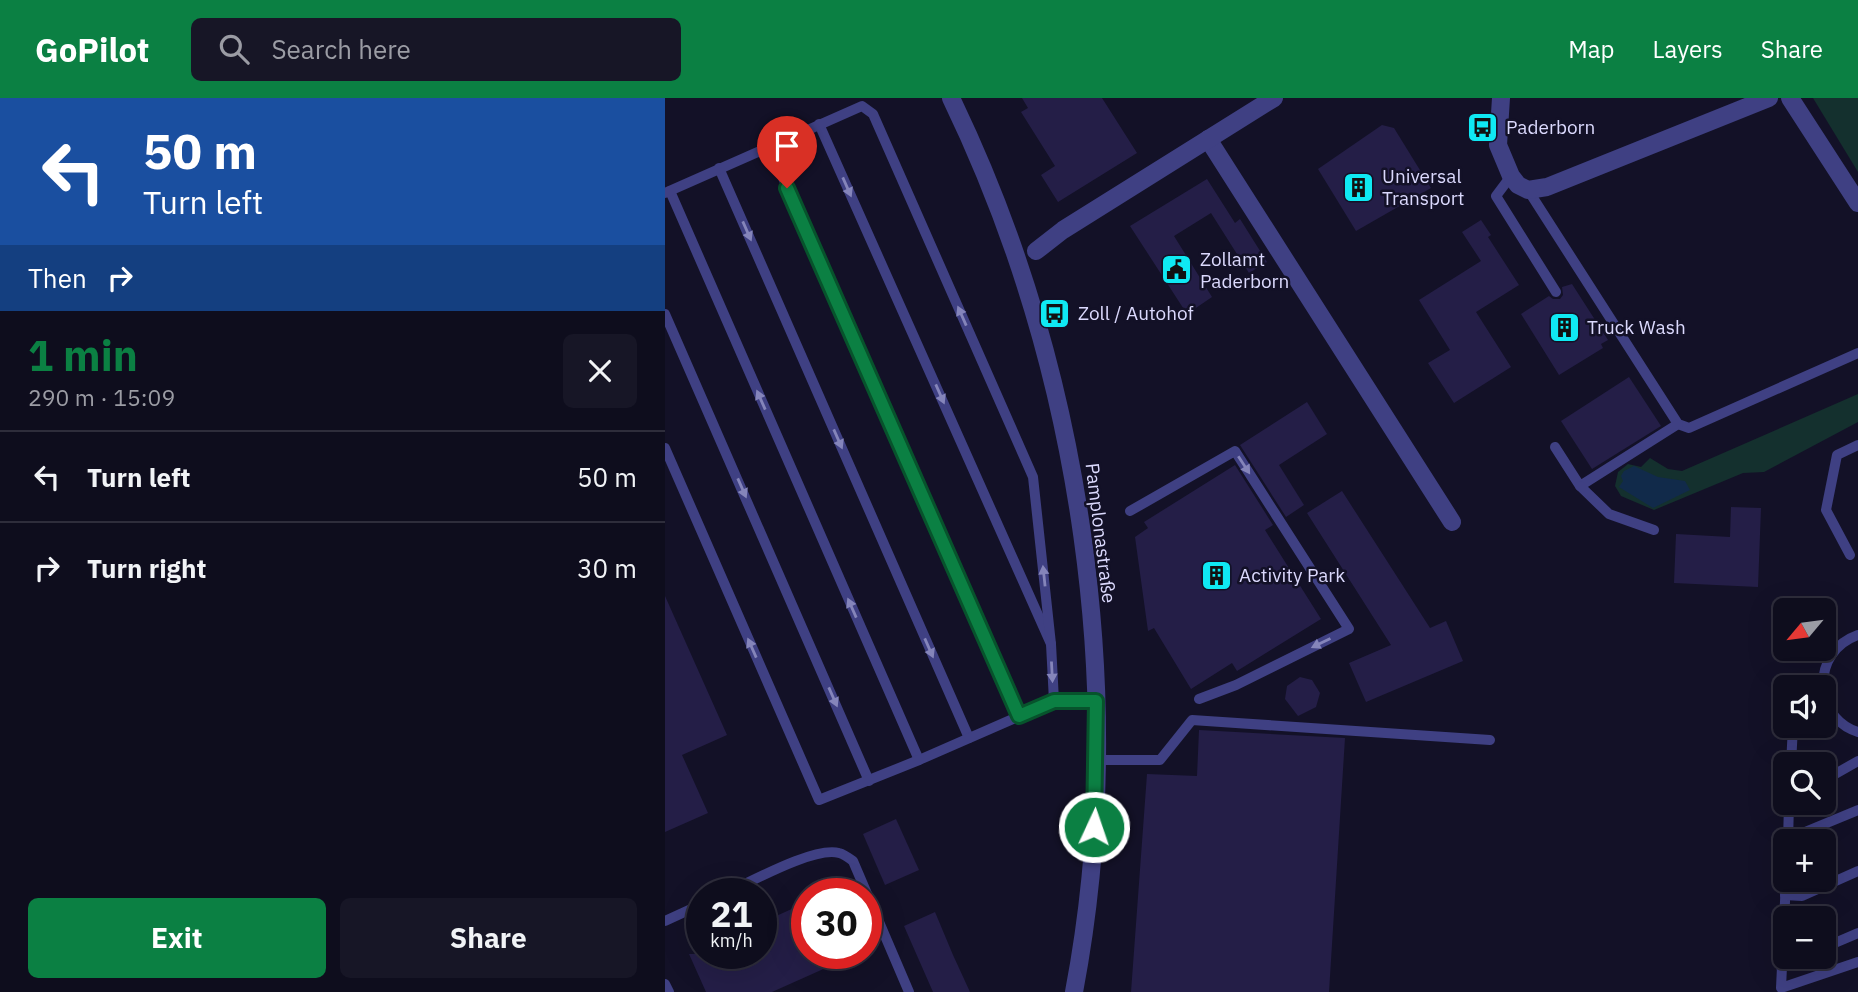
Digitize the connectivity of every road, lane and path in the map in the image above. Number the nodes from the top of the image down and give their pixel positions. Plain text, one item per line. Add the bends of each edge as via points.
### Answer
1 (951, 98) edge
2 (1274, 98) edge
3 (1501, 98) edge
4 (1769, 98) edge
5 (1790, 98) edge
6 (819, 124) junction
7 (1208, 139) junction
8 (769, 146) junction
9 (719, 168) junction
10 (1511, 176) junction
11 (1528, 190) junction
12 (667, 192) edge
13 (1858, 203) edge
14 (1037, 251) dead end
15 (1556, 292) dead end
16 (665, 314) edge
17 (1858, 353) edge
18 (1678, 424) junction
19 (1858, 445) edge
20 (1555, 447) dead end
21 (665, 448) edge
22 (1580, 486) junction
23 (1130, 511) dead end
24 (1452, 522) dead end
25 (1654, 530) dead end
26 (1850, 555) dead end
27 (1858, 635) edge
28 (1051, 644) junction
29 (1824, 675) edge
30 (1199, 699) dead end
31 (1054, 701) junction
32 (1096, 701) junction
33 (1019, 716) junction
34 (1836, 719) edge
35 (1858, 732) edge
36 (969, 738) junction
37 (1490, 740) dead end
38 (919, 760) junction
39 (1096, 760) junction
40 (1858, 761) edge
41 (1836, 774) edge
42 (869, 781) junction
43 (1858, 810) edge
44 (1814, 829) edge
45 (1858, 871) edge
46 (760, 878) edge
47 (1785, 892) edge
48 (1785, 895) junction
49 (1784, 906) edge
50 (686, 911) edge
51 (665, 921) edge
52 (1858, 933) edge
53 (1836, 942) edge
54 (1858, 962) edge
55 (1781, 969) edge
56 (665, 984) edge
57 (1780, 990) edge
58 (669, 992) edge
59 (909, 992) edge
60 (1074, 992) edge

1 - 32 street, Pamplonastraße via 1017,256 1058,400 1081,530
2 - 7 street
3 - 10 street via 1498,145
4 - 11 street via 1547,187
5 - 13 street
6 - 8 lane
6 -> 28 lane
28 -> 6 lane via 1033,477 873,114 862,106
7 - 14 street
7 - 24 street
8 - 9 lane
8 - 33 lane
9 - 12 lane
9 -> 36 lane
10 - 11 street
10 - 15 lane via 1496,196
11 - 18 lane
38 -> 12 lane
16 -> 42 lane
17 - 18 lane via 1689,428
18 - 22 lane
19 - 26 lane via 1837,454 1826,510
20 - 22 lane
42 -> 21 lane via 819,800
22 - 25 lane via 1609,514
23 -> 30 lane via 1235,451 1349,629
27 - 29 lane via 1833,652
28 -> 31 lane
31 - 32 lane
31 - 33 lane
32 - 39 street, Pamplonastraße
33 - 36 lane
34 - 35 lane
36 - 38 lane
37 - 39 lane via 1192,720 1160,760
38 - 42 lane
39 - 60 street, Pamplonastraße via 1093,846
40 - 41 lane
43 - 44 lane
45 - 48 lane via 1802,896
46 - 59 lane via 823,852 839,853 853,861
47 - 48 lane
48 - 49 lane
50 - 51 lane
52 - 53 lane
54 - 57 lane
55 - 57 lane
56 - 58 lane

